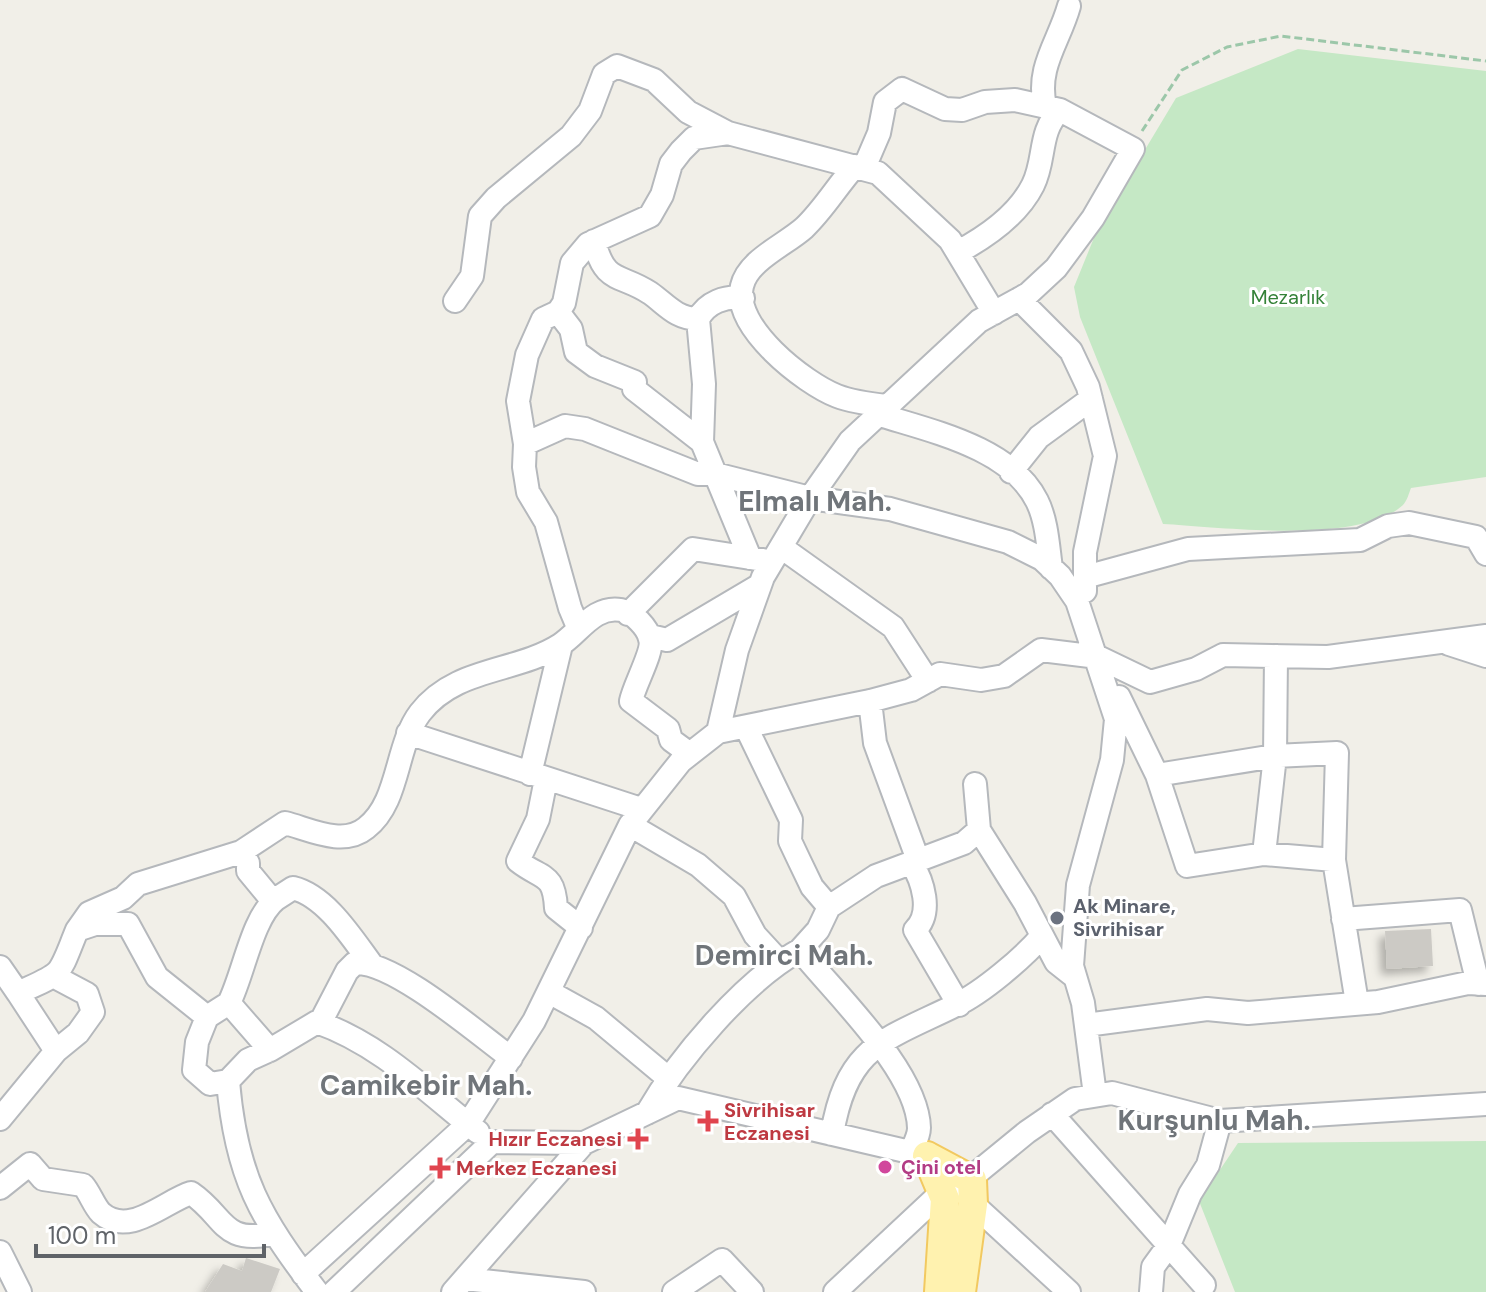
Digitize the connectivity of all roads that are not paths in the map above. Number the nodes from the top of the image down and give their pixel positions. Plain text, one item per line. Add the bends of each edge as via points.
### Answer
1 (1069, 6) dead end
2 (1052, 108) junction
3 (728, 133) junction
4 (859, 167) junction
5 (594, 241) junction
6 (958, 252) junction
7 (743, 298) junction
8 (1019, 299) junction
9 (455, 301) dead end
10 (558, 312) junction
11 (994, 313) junction
12 (698, 319) junction
13 (1091, 399) junction
14 (882, 410) junction
15 (702, 442) junction
16 (525, 444) junction
17 (1011, 472) junction
18 (715, 474) junction
19 (810, 498) junction
20 (777, 554) junction
21 (1486, 554) edge
22 (750, 558) junction
23 (1051, 568) junction
24 (1085, 577) junction
25 (760, 585) junction
26 (628, 614) junction
27 (1085, 620) junction
28 (578, 627) junction
29 (650, 636) junction
30 (1486, 636) edge
31 (1444, 642) junction
32 (561, 645) junction
33 (1276, 656) junction
34 (1486, 656) edge
35 (1098, 657) junction
36 (928, 681) junction
37 (870, 701) junction
38 (746, 727) junction
39 (718, 732) junction
40 (408, 733) junction
41 (690, 754) junction
42 (1275, 756) junction
43 (1157, 775) junction
44 (538, 777) junction
45 (975, 784) dead end
46 (635, 817) junction
47 (979, 830) junction
48 (241, 852) junction
49 (1264, 854) junction
50 (1334, 860) junction
51 (914, 861) junction
52 (276, 899) junction
53 (829, 907) junction
54 (1343, 919) junction
55 (581, 928) junction
56 (77, 930) junction
57 (1042, 936) junction
58 (800, 950) junction
59 (779, 961) junction
60 (372, 965) junction
61 (0, 967) edge
62 (55, 977) junction
63 (1075, 977) junction
64 (1482, 984) edge
65 (549, 992) junction
66 (18, 993) junction
67 (229, 1003) junction
68 (1357, 1003) junction
69 (959, 1005) junction
70 (207, 1017) junction
71 (320, 1023) junction
72 (1086, 1025) junction
73 (876, 1044) junction
74 (270, 1050) junction
75 (56, 1051) junction
76 (511, 1058) junction
77 (668, 1078) junction
78 (228, 1081) junction
79 (1095, 1095) junction
80 (1486, 1104) edge
81 (646, 1114) junction
82 (1052, 1114) junction
83 (0, 1119) edge
84 (1220, 1121) junction
85 (468, 1124) junction
86 (832, 1134) junction
87 (492, 1142) junction
88 (584, 1143) junction
89 (919, 1154) junction
90 (0, 1188) edge
91 (972, 1192) junction
92 (943, 1196) junction
93 (272, 1234) junction
94 (1169, 1245) junction
95 (0, 1252) edge
96 (310, 1283) edge
97 (1204, 1285) dead end
98 (459, 1286) edge
99 (341, 1290) edge
100 (1156, 1290) edge
101 (20, 1292) edge
102 (584, 1292) edge
103 (674, 1292) edge
104 (752, 1292) edge
105 (835, 1292) edge
106 (939, 1292) edge
107 (961, 1292) edge
108 (1069, 1292) edge

1 - 2 street via 1044,68 1041,89
2 - 4 street via 1015,100 945,109 902,89 885,102 879,133
2 - 6 street via 1033,186 985,238
2 - 8 street via 1133,149 1056,268
3 - 4 street
3 - 5 street via 694,138 671,164 650,216
3 - 9 street via 688,112 654,80 617,66 604,74 590,111 571,136 480,216 472,276
4 - 6 street via 878,173 905,196
4 - 7 street via 823,209 753,267 741,287
5 - 10 street via 572,263
5 - 12 street via 602,267 619,281 648,292 675,314
6 - 11 street
7 - 12 street via 713,303
7 - 14 street via 746,320 758,335 816,385
8 - 11 street
8 - 13 street via 1071,351
10 - 15 street via 571,329 576,352 635,382 634,389
10 - 16 street via 543,319 527,355 518,401
11 - 14 street
12 - 15 street
13 - 17 street via 1039,437
13 - 24 street via 1105,456 1085,552
14 - 17 street via 967,444
14 - 19 street via 850,441
15 - 18 street
16 - 18 street via 565,426 585,429 698,474
16 - 28 street via 528,492 546,522
17 - 23 street via 1037,501
18 - 19 street
18 - 22 street
19 - 20 street
19 - 23 street via 890,509 980,534 1030,553
20 - 22 street
20 - 25 street
20 - 36 street via 893,627
21 - 24 street via 1476,537 1409,523 1388,526 1360,540 1188,549
22 - 26 street via 693,549
23 - 27 street
24 - 27 street
25 - 29 street via 667,640
25 - 39 street via 737,650
26 - 28 street via 602,612
26 - 29 street
27 - 35 street
28 - 32 street
29 - 41 street via 652,648 631,701
30 - 31 street
31 - 33 street via 1328,657
31 - 34 street
32 - 40 street via 455,685 436,696
32 - 44 street
33 - 35 street via 1223,655 1150,682
33 - 42 street
35 - 36 street via 1041,650 1004,676 981,680 940,674
35 - 43 street
35 - 63 street via 1116,719 1112,760 1078,885
36 - 37 street
37 - 38 street
37 - 51 street via 875,743
38 - 39 street
38 - 53 street via 791,820 790,841 812,887
39 - 41 street
40 - 44 street
40 - 48 street via 380,810 366,829 318,835 285,823
41 - 46 street
42 - 43 street
42 - 49 street
42 - 50 street via 1337,753
43 - 49 street via 1187,866
44 - 46 street
44 - 55 street via 538,819 518,861 547,876 556,908
45 - 47 street
46 - 55 street
46 - 59 street via 734,896 755,935
47 - 51 street via 964,843
47 - 57 street
48 - 52 street via 248,871
48 - 56 street via 138,884 123,898 89,913
49 - 50 street
50 - 54 street
51 - 53 street via 876,876
51 - 69 street via 926,908 924,921 915,930
52 - 60 street via 293,888 304,891 342,925
52 - 67 street via 262,910
53 - 58 street
54 - 64 street via 1460,910
54 - 68 street
55 - 65 street
56 - 62 street
56 - 70 street via 128,924 157,977
57 - 63 street via 1056,962
57 - 69 street via 1027,954
58 - 59 street
58 - 73 street via 856,1012
59 - 77 street
60 - 71 street via 355,963 347,971
60 - 76 street via 398,976
61 - 66 street
62 - 66 street
62 - 75 street via 87,994 93,1012
63 - 72 street
64 - 68 street
65 - 76 street
65 - 77 street via 596,1018
66 - 75 street
67 - 70 street
67 - 74 street
68 - 72 street via 1248,1013 1207,1009
69 - 73 street
70 - 78 street via 194,1070 210,1084
71 - 74 street
71 - 85 street via 349,1033 384,1056
72 - 79 street
73 - 86 street via 838,1098
73 - 89 street via 914,1107
74 - 78 street via 248,1060
75 - 83 street
76 - 85 street
77 - 81 street
78 - 93 street via 238,1156
79 - 82 street via 1075,1099
79 - 84 street via 1112,1093
80 - 84 street
81 - 86 street via 678,1098
81 - 88 street
82 - 91 street
82 - 94 street
84 - 94 street via 1208,1165
85 - 87 street
85 - 96 street
86 - 89 street
87 - 88 street
87 - 99 street
88 - 98 street
89 - 91 main road via 953,1166
89 - 92 main road
90 - 93 street via 30,1164 43,1179 83,1185 102,1214 117,1220 151,1215 191,1193 225,1227 248,1239
91 - 92 street
91 - 107 main road
91 - 108 street
92 - 105 street
92 - 106 main road
93 - 96 street
94 - 97 street
94 - 100 street via 1153,1267
95 - 101 street
98 - 102 street
103 - 104 street via 722,1260

